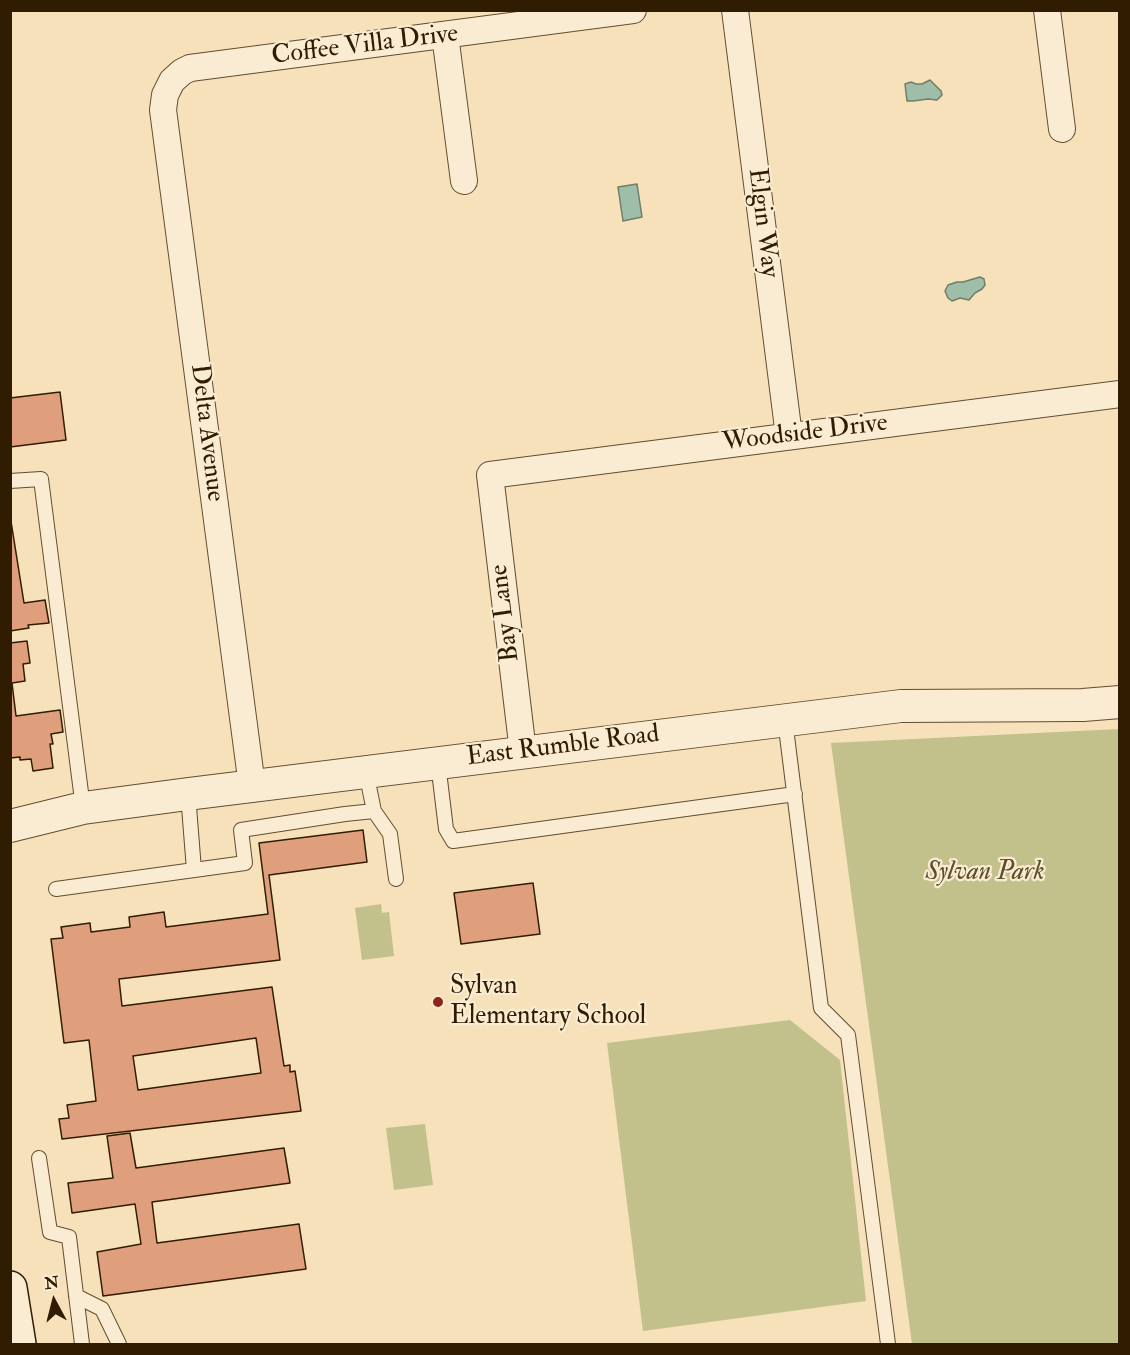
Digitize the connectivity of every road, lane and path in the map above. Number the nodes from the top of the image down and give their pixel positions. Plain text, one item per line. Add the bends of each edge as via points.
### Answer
1 (633, 10) edge
2 (735, 10) edge
3 (1047, 10) edge
4 (445, 35) junction
5 (172, 81) joint
6 (1062, 129) dead end
7 (464, 181) dead end
8 (1119, 394) edge
9 (789, 436) junction
10 (490, 474) joint
11 (10, 481) edge
12 (1119, 702) edge
13 (785, 720) junction
14 (523, 752) junction
15 (438, 763) junction
16 (366, 772) junction
17 (252, 786) junction
18 (188, 794) junction
19 (795, 794) junction
20 (83, 808) junction
21 (374, 811) junction
22 (10, 826) edge
23 (194, 870) junction
24 (396, 879) dead end
25 (56, 889) dead end
26 (39, 1158) dead end
27 (10, 1288) edge
28 (76, 1296) junction
29 (19, 1344) edge
30 (82, 1344) edge
31 (119, 1344) edge
32 (888, 1344) edge

1 - 4 street, Coffee Villa Drive
2 - 9 street, Elgin Way
3 - 6 street
4 - 5 street, Coffee Villa Drive via 190,68
4 - 7 street
5 - 17 street, Delta Avenue via 163,110
8 - 9 street, Woodside Drive
9 - 10 street, Woodside Drive
10 - 14 street, Bay Lane
11 - 20 lane via 41,478
12 - 13 street, East Rumble Road via 901,706
13 - 14 street, East Rumble Road
13 - 19 lane
14 - 15 street, East Rumble Road
15 - 16 street, East Rumble Road
15 - 19 lane via 446,829 453,841
16 - 17 street, East Rumble Road
16 - 21 lane
17 - 18 street, East Rumble Road
18 - 20 street, East Rumble Road
18 - 23 lane
19 - 32 lane via 821,1008 848,1035
20 - 22 street, East Rumble Road
21 - 23 lane via 241,830 244,863
21 - 24 lane via 390,834
23 - 25 lane
26 - 28 lane via 50,1232 69,1237
27 - 29 main road
28 - 30 lane
28 - 31 lane via 102,1309

